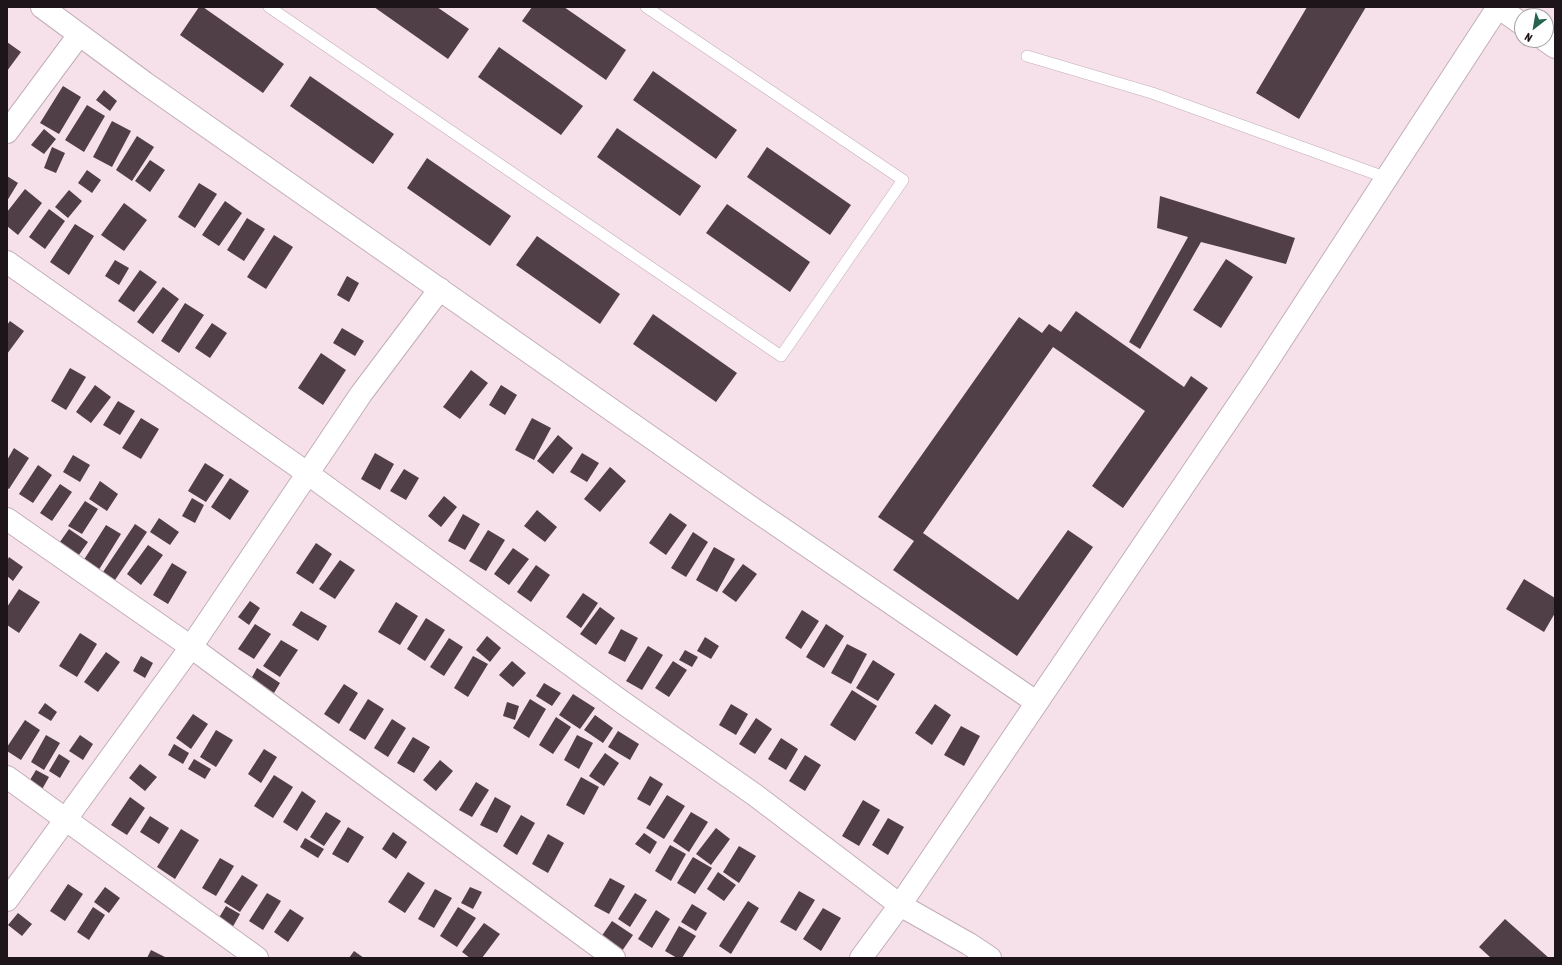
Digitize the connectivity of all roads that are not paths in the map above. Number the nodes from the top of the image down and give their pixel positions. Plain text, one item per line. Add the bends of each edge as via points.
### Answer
1 (42, 7) edge
2 (269, 7) edge
3 (646, 7) edge
4 (1498, 7) edge
5 (1514, 18) edge
6 (79, 35) junction
7 (1027, 56) dead end
8 (7, 132) edge
9 (1387, 178) junction
10 (7, 262) edge
11 (440, 289) junction
12 (307, 473) junction
13 (7, 519) edge
14 (191, 648) junction
15 (1036, 702) junction
16 (7, 777) edge
17 (66, 820) junction
18 (7, 900) edge
19 (900, 904) junction
20 (257, 958) edge
21 (614, 958) edge
22 (861, 958) edge
23 (990, 958) edge

1 - 6 street
2 - 3 lane via 781,356 903,180
4 - 5 street
4 - 9 street
6 - 8 street
6 - 11 street
7 - 9 lane via 1152,93
9 - 15 street via 1257,378
10 - 12 street
11 - 12 street via 361,394
11 - 15 street via 746,504
12 - 14 street
12 - 19 street via 622,702 755,795
13 - 14 street
14 - 17 street
14 - 21 street
15 - 19 street
16 - 17 street
17 - 18 street
17 - 20 street
19 - 22 street
19 - 23 street

